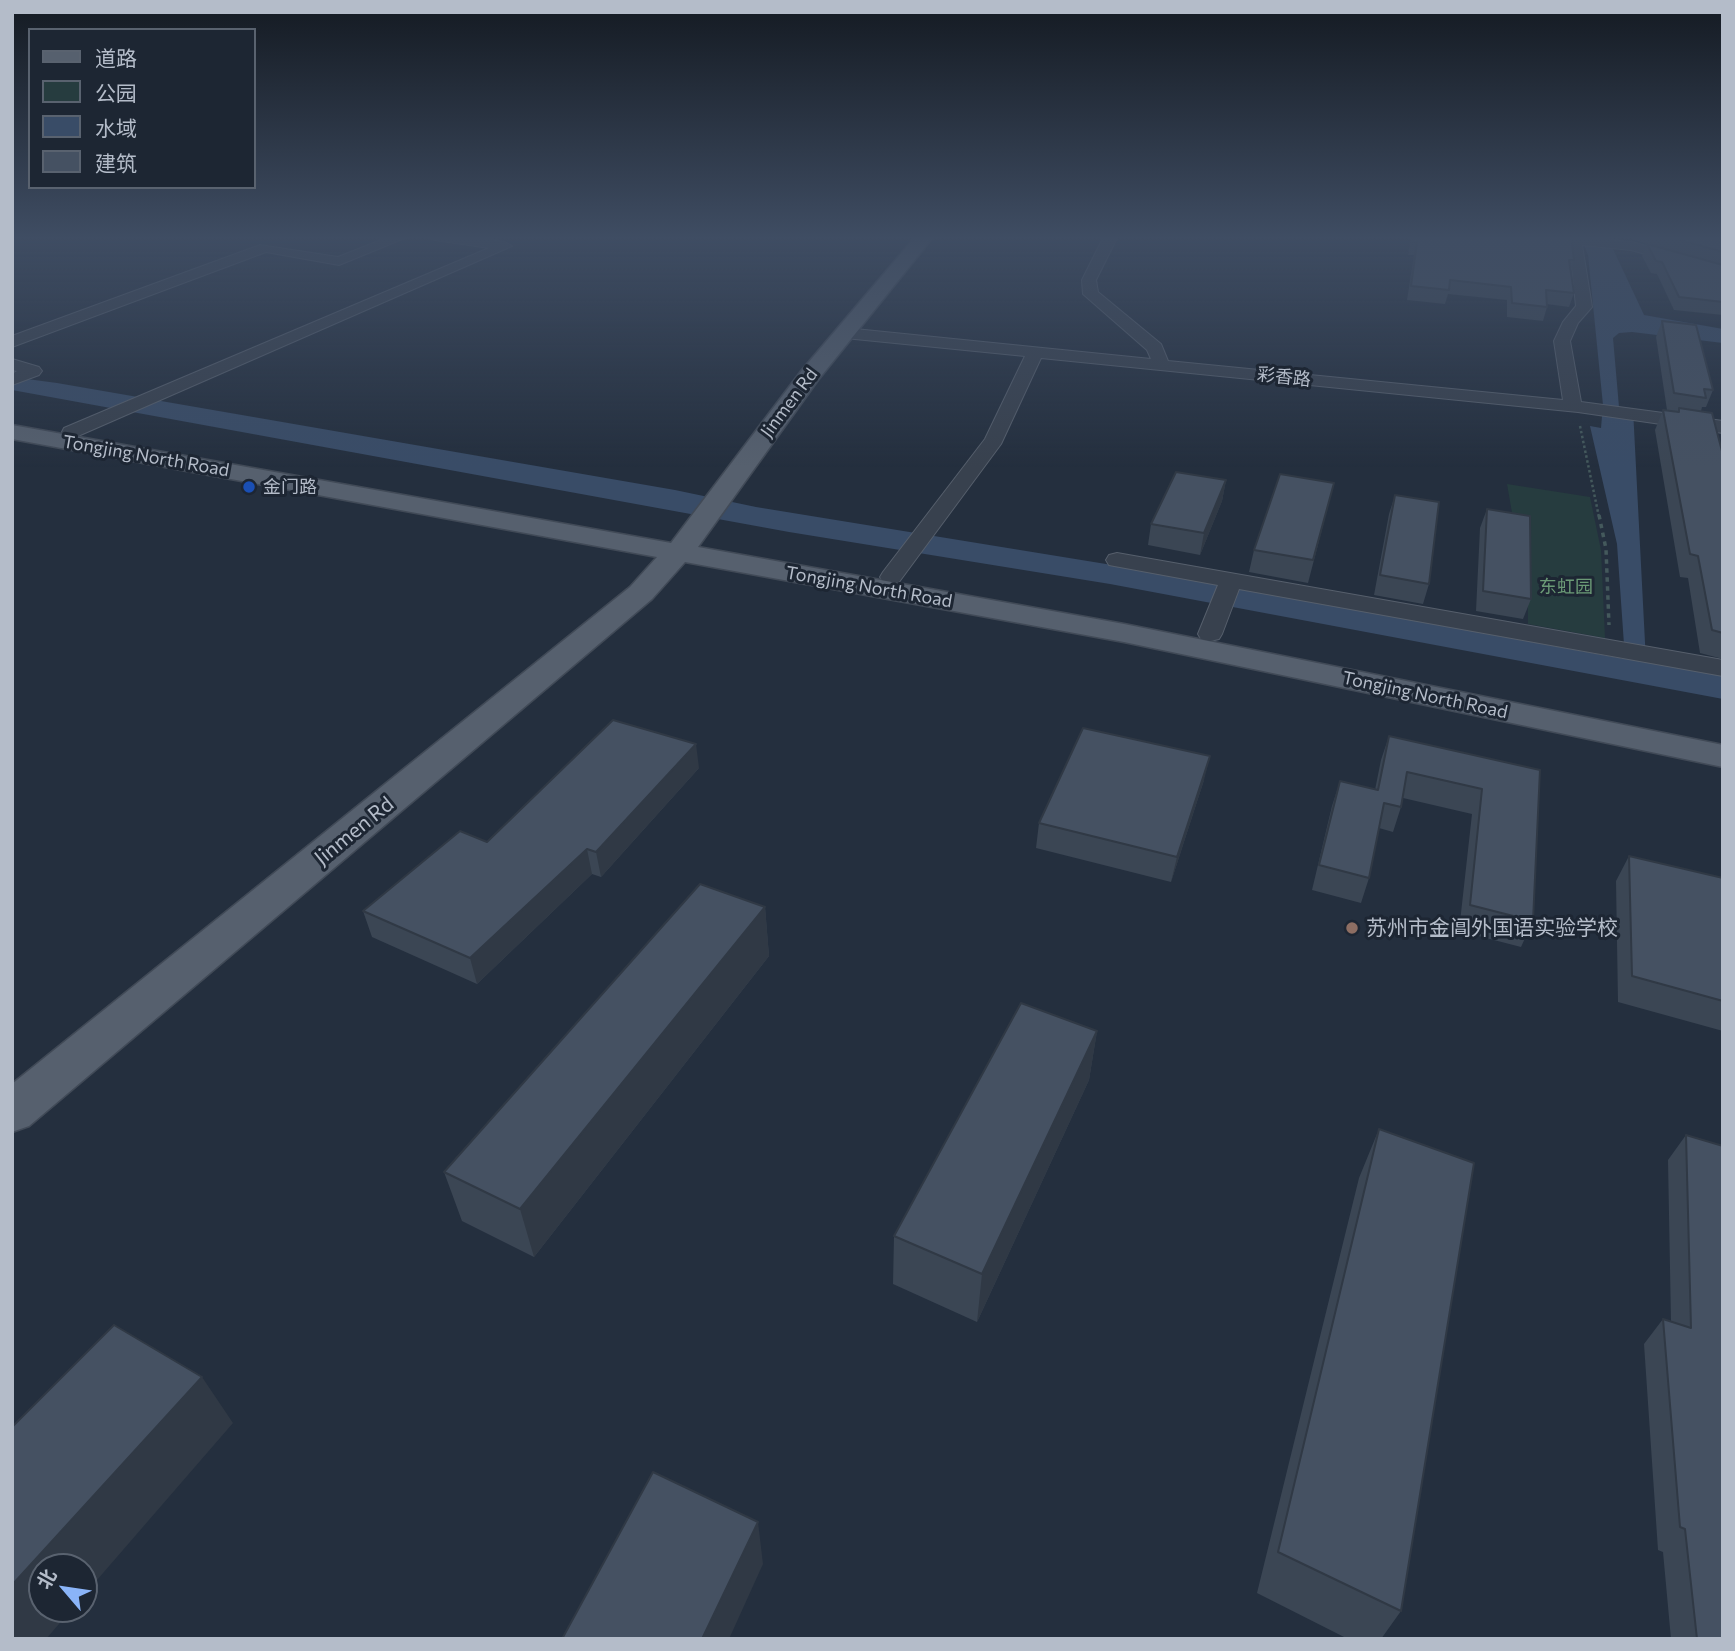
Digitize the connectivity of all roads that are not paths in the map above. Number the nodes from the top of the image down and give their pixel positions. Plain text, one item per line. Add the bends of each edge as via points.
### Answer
1 (90, 313) edge
2 (347, 313) edge
3 (861, 313) edge
4 (1114, 313) edge
5 (1579, 313) edge
6 (845, 333) junction
7 (12, 342) edge
8 (1035, 352) junction
9 (1161, 365) junction
10 (1576, 407) junction
11 (12, 421) edge
12 (1723, 426) edge
13 (12, 432) edge
14 (71, 432) junction
15 (680, 543) junction
16 (1117, 560) dead end
17 (891, 577) junction
18 (1230, 582) junction
19 (1215, 620) junction
20 (1723, 668) edge
21 (1723, 739) edge
22 (1723, 756) edge
23 (12, 1080) edge
24 (12, 1112) edge

1 - 7 street
2 - 14 street
3 - 6 main road, Jinmen Rd
4 - 9 street via 1155,348
5 - 10 street via 1562,341
6 - 8 street, 彩香路
6 - 15 main road, Jinmen Rd
8 - 9 street, 彩香路
8 - 17 street via 994,440
9 - 10 street, 彩香路
10 - 12 street, 彩香路
11 - 14 main road, Tongjing North Road
13 - 15 main road, Tongjing North Road
14 - 15 main road, Tongjing North Road
15 - 17 main road, Tongjing North Road
15 - 22 main road, Tongjing North Road
15 - 23 main road, Jinmen Rd
15 - 24 main road, Jinmen Rd via 606,624
16 - 18 street
17 - 19 main road, Tongjing North Road
18 - 19 street
18 - 20 street
19 - 21 main road, Tongjing North Road

